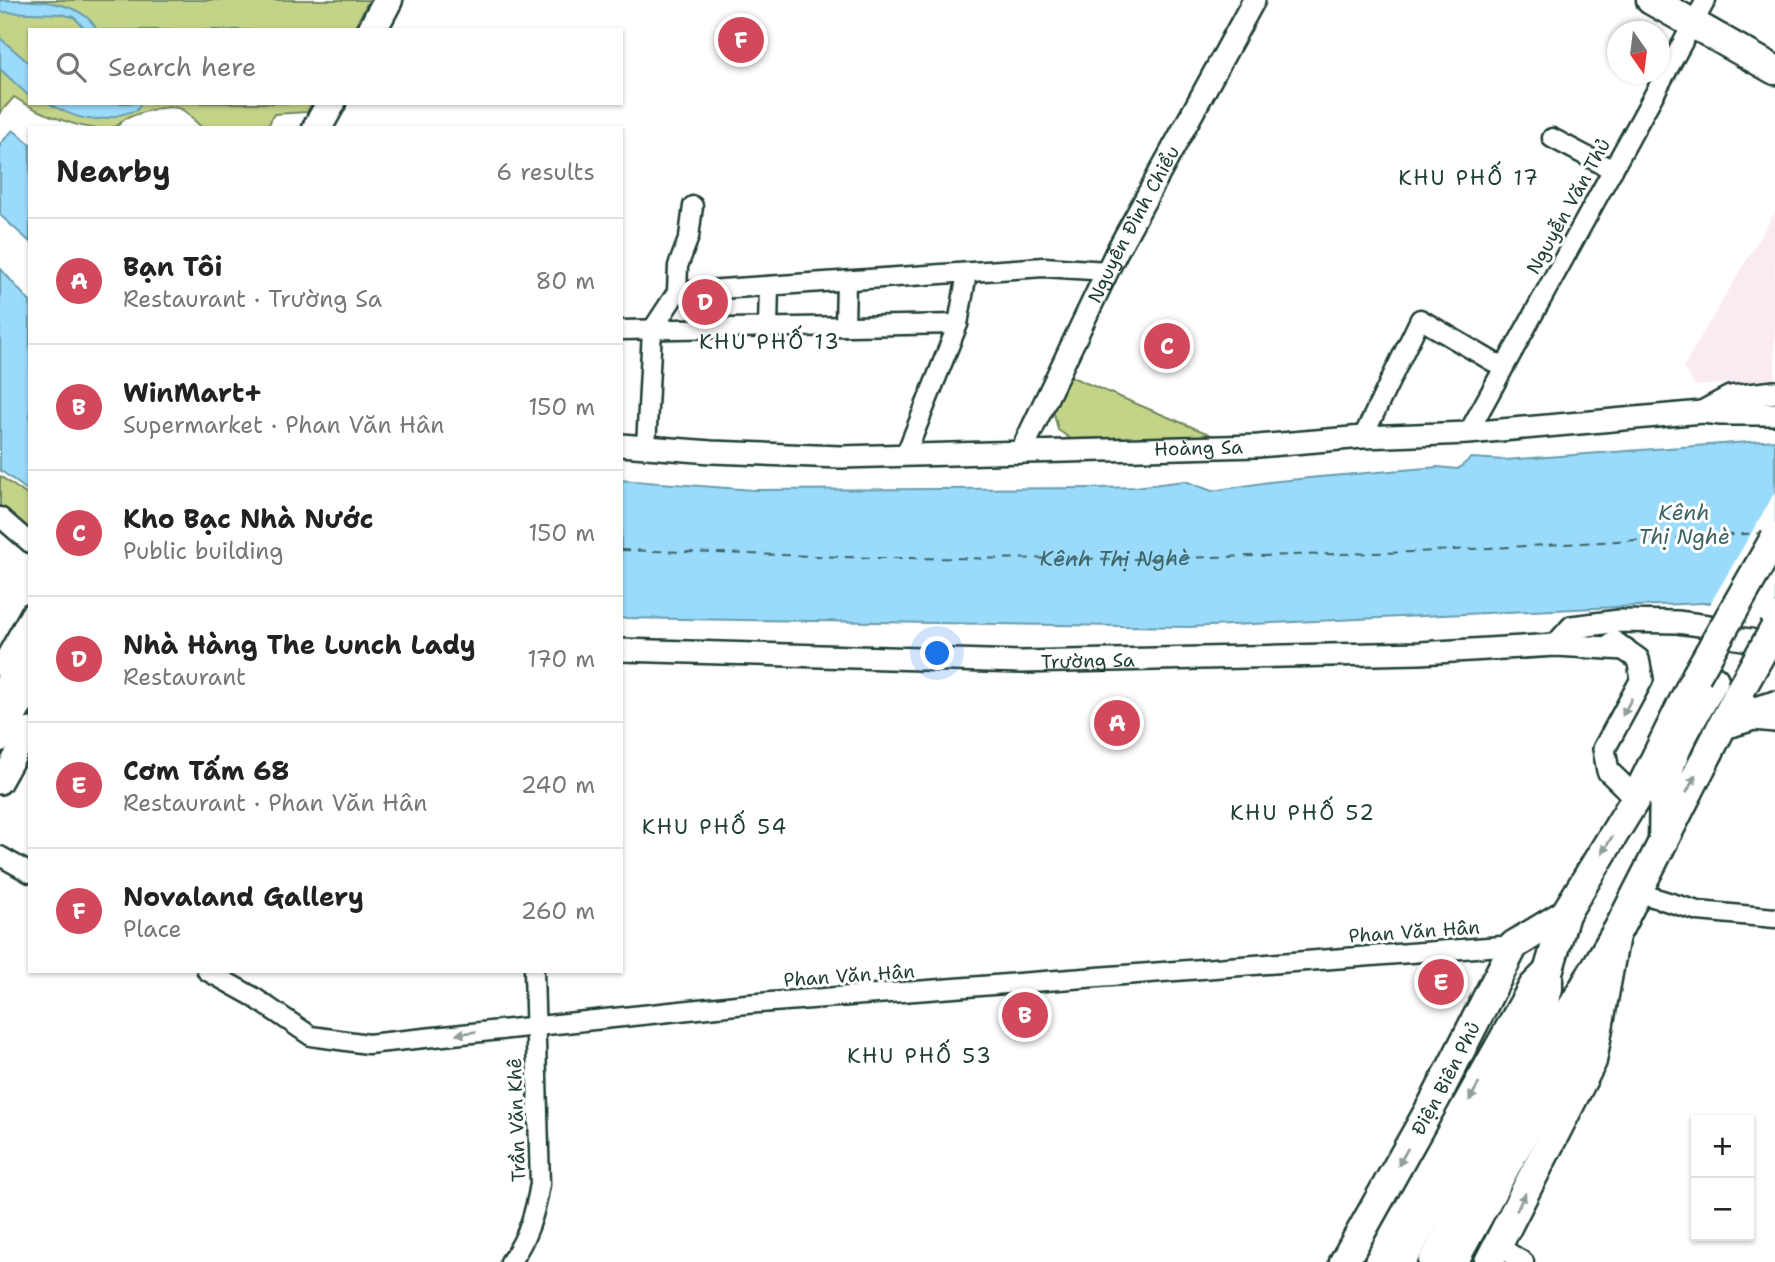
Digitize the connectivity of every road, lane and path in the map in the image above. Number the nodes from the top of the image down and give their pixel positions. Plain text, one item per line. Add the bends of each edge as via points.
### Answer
1 (388, 0) edge
2 (409, 0) edge
3 (1254, 0) edge
4 (1651, 0) edge
5 (1700, 12) edge
6 (373, 28) edge
7 (394, 28) edge
8 (1775, 70) edge
9 (330, 105) edge
10 (351, 105) edge
11 (318, 126) edge
12 (340, 126) edge
13 (1552, 138) dead end
14 (1613, 170) junction
15 (693, 206) dead end
16 (1108, 271) junction
17 (967, 273) junction
18 (846, 281) junction
19 (769, 286) junction
20 (677, 292) junction
21 (958, 324) junction
22 (845, 326) junction
23 (768, 328) junction
24 (623, 330) edge
25 (652, 330) junction
26 (1502, 367) junction
27 (1775, 392) edge
28 (1702, 412) junction
29 (1775, 414) edge
30 (1468, 433) junction
31 (1363, 437) junction
32 (623, 445) edge
33 (646, 447) junction
34 (1021, 452) junction
35 (905, 456) junction
36 (0, 517) edge
37 (1775, 538) edge
38 (28, 541) edge
39 (1775, 574) edge
40 (28, 617) edge
41 (1646, 622) junction
42 (1775, 628) edge
43 (1614, 629) junction
44 (1775, 640) edge
45 (1556, 645) junction
46 (1625, 649) junction
47 (28, 650) edge
48 (623, 650) edge
49 (0, 667) edge
50 (1705, 678) junction
51 (28, 687) edge
52 (1738, 695) junction
53 (0, 699) edge
54 (1775, 702) edge
55 (1775, 720) edge
56 (1718, 730) junction
57 (28, 733) edge
58 (0, 737) edge
59 (28, 755) edge
60 (0, 783) edge
61 (1636, 797) junction
62 (0, 802) edge
63 (1663, 839) junction
64 (0, 856) edge
65 (28, 872) edge
66 (1636, 892) junction
67 (1566, 914) junction
68 (1775, 918) edge
69 (1616, 932) junction
70 (1514, 945) junction
71 (1548, 972) junction
72 (211, 973) edge
73 (534, 973) edge
74 (1589, 979) junction
75 (534, 1025) junction
76 (1494, 1254) edge
77 (510, 1262) edge
78 (1344, 1262) edge
79 (1379, 1262) edge
80 (1401, 1262) edge
81 (1433, 1262) edge
82 (1453, 1262) edge
83 (1524, 1262) edge

1 - 6 main road
2 - 7 main road
3 - 16 street, Nguyễn Đình Chiểu
4 - 5 main road
5 - 8 main road
5 - 14 street, Nguyễn Văn Thủ
9 - 11 main road
10 - 12 main road
13 - 14 street
14 - 26 street, Nguyễn Văn Thủ
15 - 20 street via 689,237 678,266
16 - 17 street via 1044,267
16 - 34 street, Nguyễn Đình Chiểu
17 - 18 street
17 - 21 street
18 - 19 street
18 - 22 street
19 - 20 street
19 - 23 street
20 - 25 street
21 - 22 street
21 - 35 street
22 - 23 street
23 - 25 street
24 - 25 street
25 - 33 street
26 - 30 street, Nguyễn Văn Thủ
26 - 31 street via 1420,319
27 - 28 street via 1730,397
28 - 29 street, Hoàng Sa
28 - 30 street, Hoàng Sa
30 - 31 street, Hoàng Sa
31 - 34 street, Hoàng Sa via 1258,446
32 - 33 street, Hoàng Sa
33 - 35 street, Hoàng Sa
34 - 35 street, Hoàng Sa
36 - 38 street
37 - 50 main road, bridge
39 - 50 main road
40 - 49 street
41 - 43 street, Trường Sa
41 - 44 street, Trường Sa via 1687,623 1736,638
41 - 45 street, Trường Sa via 1572,627
42 - 52 main road, bridge
43 - 45 street, Trường Sa
43 - 46 street via 1611,639
45 - 46 street, Trường Sa
45 - 48 street, Trường Sa via 1420,653 1021,662
46 -> 61 street via 1638,659 1642,679 1604,750 1608,771
47 - 53 main road
50 - 61 main road, Điện Biên Phủ
50 - 63 main road via 1668,773
51 - 58 main road
52 - 54 street via 1756,708
52 - 56 main road
55 - 56 street via 1754,719
63 -> 56 main road
57 - 60 street
59 - 62 street
61 -> 67 main road, Điện Biên Phủ
63 - 66 main road
64 - 65 street
66 - 68 street via 1698,911
66 - 69 main road
67 - 70 main road, Điện Biên Phủ
67 - 71 main road, Điện Biên Phủ
69 - 74 main road
76 -> 69 main road via 1592,1061
70 - 75 street, Phan Văn Hân via 746,1004
70 -> 78 main road, Điện Biên Phủ via 1436,1098
71 -> 79 main road, Điện Biên Phủ via 1533,987
71 - 80 main road, Điện Biên Phủ via 1543,1008
75 -> 72 street, Phan Văn Hân via 368,1044 311,1036
73 - 75 street, Trần Văn Khê
74 - 81 main road
74 - 82 main road via 1574,1042
75 - 77 street, Trần Văn Khê via 540,1184 535,1215
76 - 83 street

